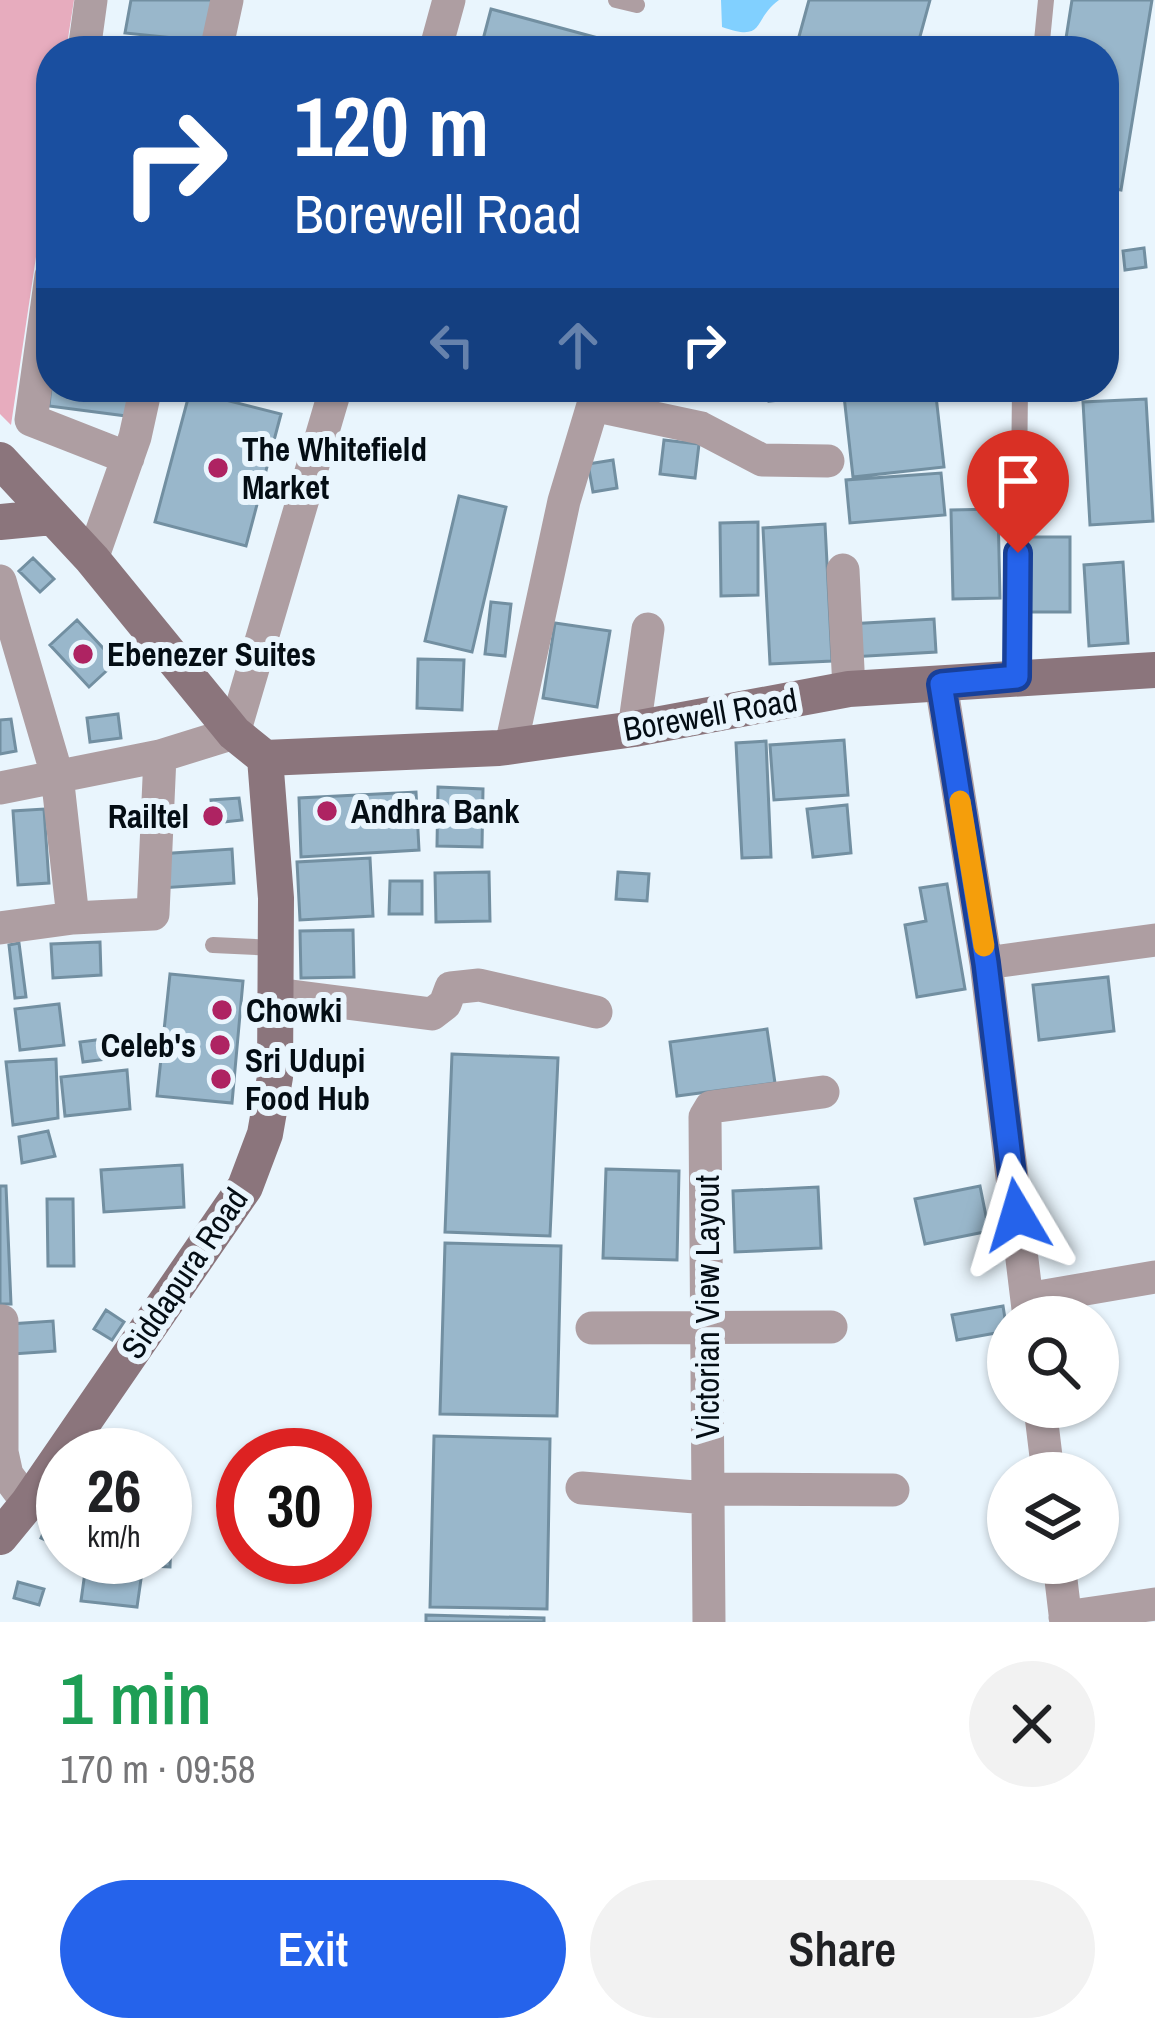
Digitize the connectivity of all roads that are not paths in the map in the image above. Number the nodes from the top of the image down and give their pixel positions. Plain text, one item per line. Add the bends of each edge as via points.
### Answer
1 (92, 0) edge
2 (227, 0) edge
3 (449, 0) edge
4 (616, 0) edge
5 (1046, 0) edge
6 (637, 5) dead end
7 (86, 36) edge
8 (219, 36) edge
9 (438, 36) edge
10 (1042, 36) edge
11 (36, 377) edge
12 (142, 402) edge
13 (332, 402) edge
14 (1020, 402) edge
15 (128, 458) junction
16 (0, 460) edge
17 (828, 461) dead end
18 (52, 518) junction
19 (0, 522) edge
20 (92, 559) junction
21 (843, 570) dead end
22 (0, 581) edge
23 (648, 628) dead end
24 (1155, 670) edge
25 (1017, 677) junction
26 (941, 684) junction
27 (849, 689) junction
28 (634, 729) junction
29 (234, 733) junction
30 (511, 746) junction
31 (160, 756) junction
32 (265, 758) junction
33 (57, 775) junction
34 (0, 788) edge
35 (73, 918) junction
36 (0, 928) edge
37 (1155, 940) edge
38 (213, 945) dead end
39 (276, 948) junction
40 (986, 963) junction
41 (276, 994) junction
42 (596, 1012) dead end
43 (823, 1092) dead end
44 (1155, 1277) edge
45 (1027, 1296) edge
46 (1077, 1296) edge
47 (2, 1321) edge
48 (707, 1326) junction
49 (831, 1327) dead end
50 (592, 1328) dead end
51 (582, 1488) dead end
52 (893, 1490) dead end
53 (708, 1494) junction
54 (28, 1503) junction
55 (0, 1538) edge
56 (1062, 1584) edge
57 (1155, 1604) edge
58 (1066, 1620) edge
59 (710, 1622) edge

1 - 7 street
2 - 8 street
3 - 9 street
4 - 6 lane
5 - 10 lane
11 - 15 street via 30,418
12 - 15 street
13 - 29 street
14 - 25 lane
15 - 20 street
16 - 18 street
17 - 30 street via 763,460 701,428 592,405
18 - 19 street
18 - 20 street
20 - 29 street
21 - 27 street
22 - 33 street
23 - 28 street
24 - 25 street, Borewell Road
25 - 26 street, Borewell Road
26 - 27 street, Borewell Road
26 - 40 street
27 - 28 street, Borewell Road
28 - 30 street, Borewell Road
29 - 31 street
29 - 32 street
30 - 32 street, Borewell Road
31 - 33 street
31 - 35 street via 153,914
32 - 39 street, Siddapura Road
33 - 34 street
33 - 35 street
35 - 36 street
37 - 40 street
38 - 39 lane
39 - 41 street, Siddapura Road
40 - 45 street
41 - 42 street via 432,1014 451,988 479,985
41 - 54 street, Siddapura Road via 275,1077 245,1187
43 - 48 street, Victorian View Layout via 712,1107 705,1117
44 - 46 street
47 - 54 street via 2,1452
48 - 49 street
48 - 50 street
48 - 53 street, Victorian View Layout
51 - 53 street
52 - 53 street
53 - 59 street, Victorian View Layout
54 - 55 street, Siddapura Road
56 - 58 street
57 - 58 street

